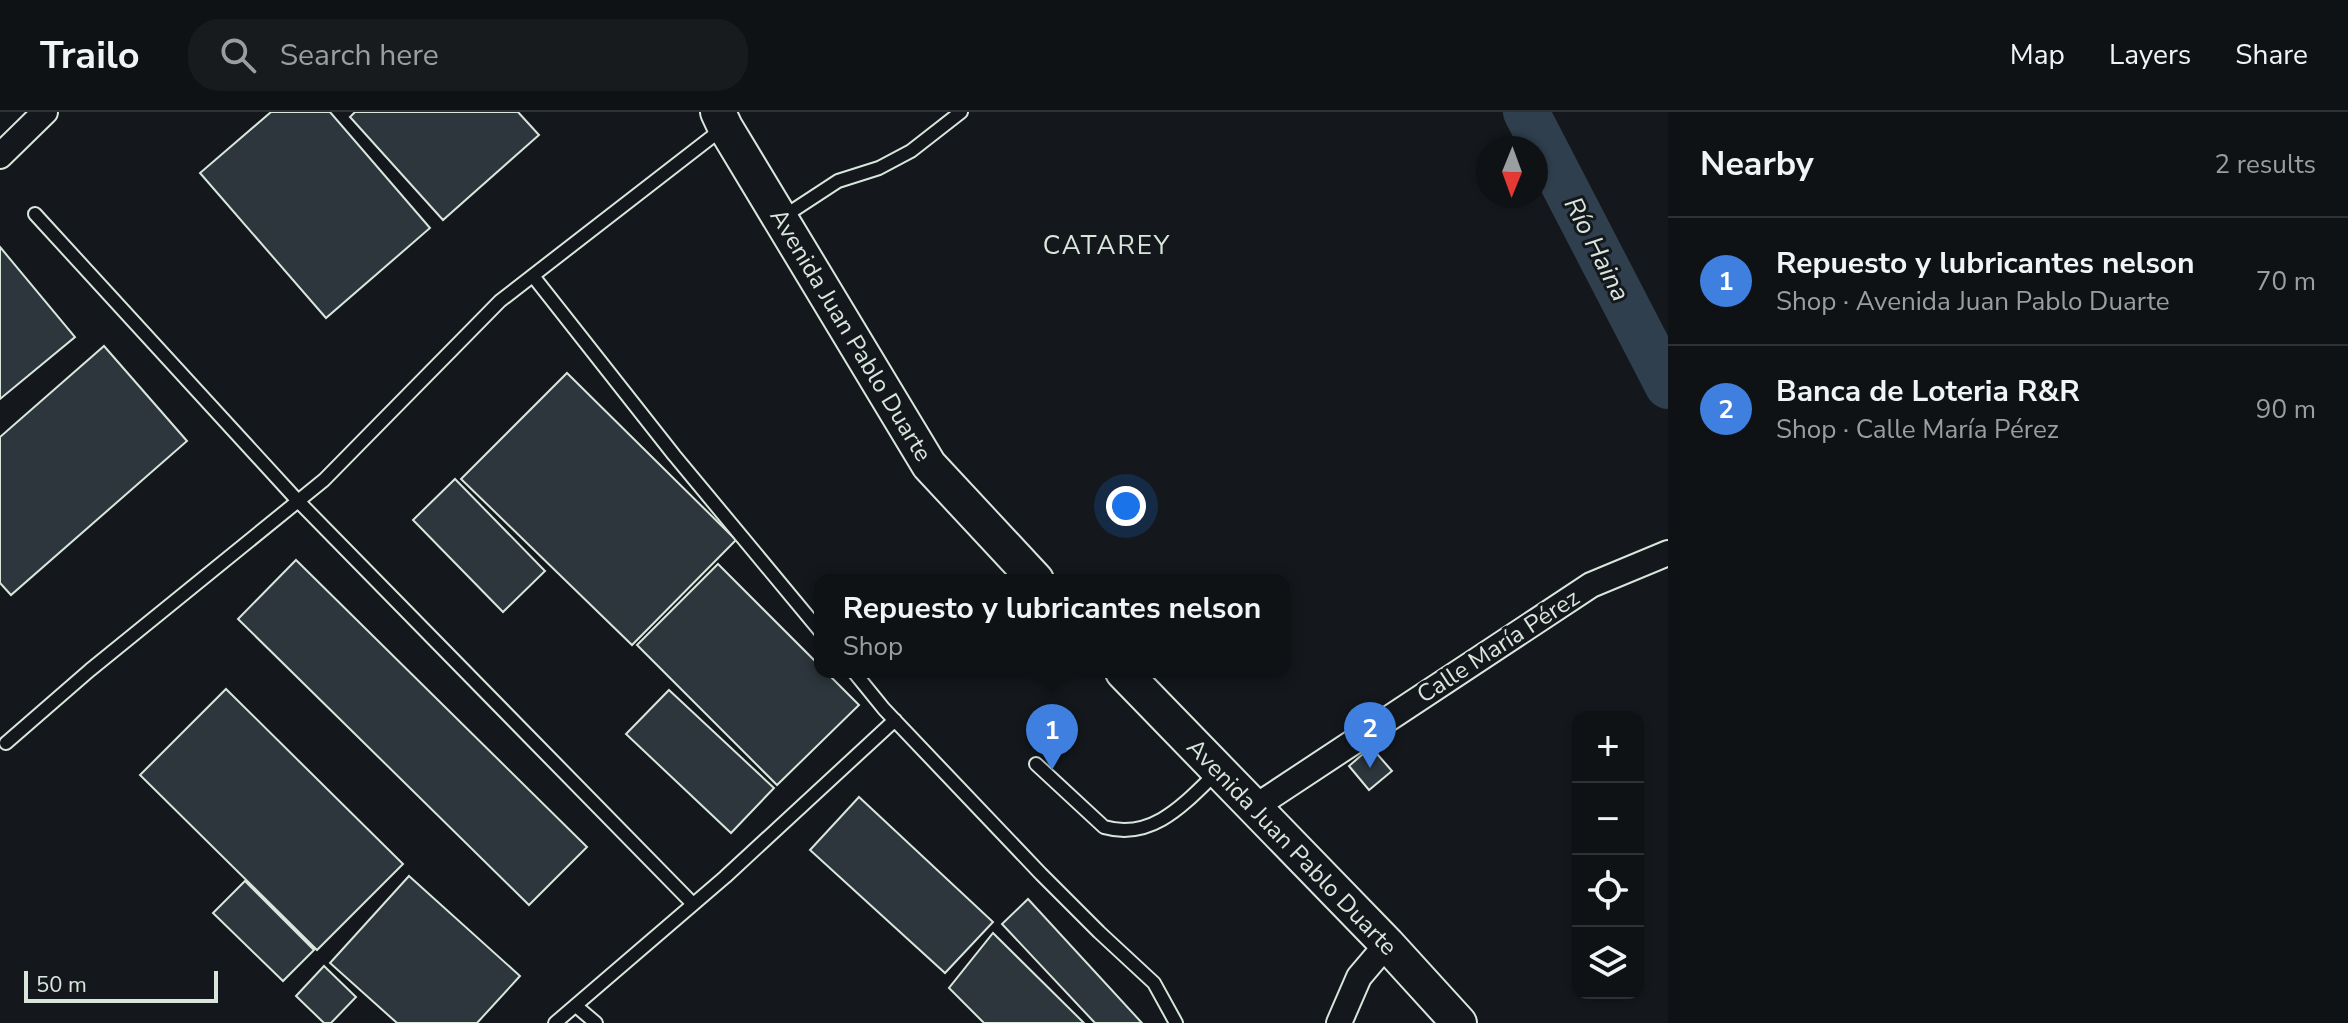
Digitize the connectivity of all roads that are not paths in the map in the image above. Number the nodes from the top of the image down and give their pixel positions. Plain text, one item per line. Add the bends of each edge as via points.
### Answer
1 (961, 112) edge
2 (38, 114) edge
3 (722, 120) edge
4 (0, 156) edge
5 (35, 214) dead end
6 (780, 219) junction
7 (533, 276) junction
8 (298, 501) junction
9 (1668, 553) edge
10 (1030, 574) edge
11 (814, 624) edge
12 (859, 678) edge
13 (1129, 678) edge
14 (895, 720) junction
15 (6, 743) dead end
16 (1036, 764) dead end
17 (1218, 771) junction
18 (1255, 807) junction
19 (693, 904) junction
20 (1387, 944) junction
21 (576, 1006) junction
22 (555, 1023) edge
23 (596, 1023) edge
24 (1176, 1023) edge
25 (1339, 1023) edge
26 (1459, 1023) edge

1 - 6 lane via 911,151 838,181
2 - 4 street
3 - 6 main road, Avenida Juan Pablo Duarte
3 - 7 lane
5 - 8 lane
6 - 10 main road, Avenida Juan Pablo Duarte via 929,465
7 - 8 lane via 500,301
7 - 11 lane
8 - 15 lane
8 - 19 lane
9 - 18 street, Calle María Pérez via 1591,585
12 - 14 lane
13 - 17 main road, Avenida Juan Pablo Duarte
14 - 19 lane
14 - 24 lane via 1154,983
16 - 17 lane via 1104,827 1117,831 1154,824
17 - 18 main road, Avenida Juan Pablo Duarte
18 - 20 main road, Avenida Juan Pablo Duarte
19 - 21 lane
20 - 25 street via 1359,977
20 - 26 main road, Avenida Juan Pablo Duarte
21 - 22 lane
21 - 23 lane

